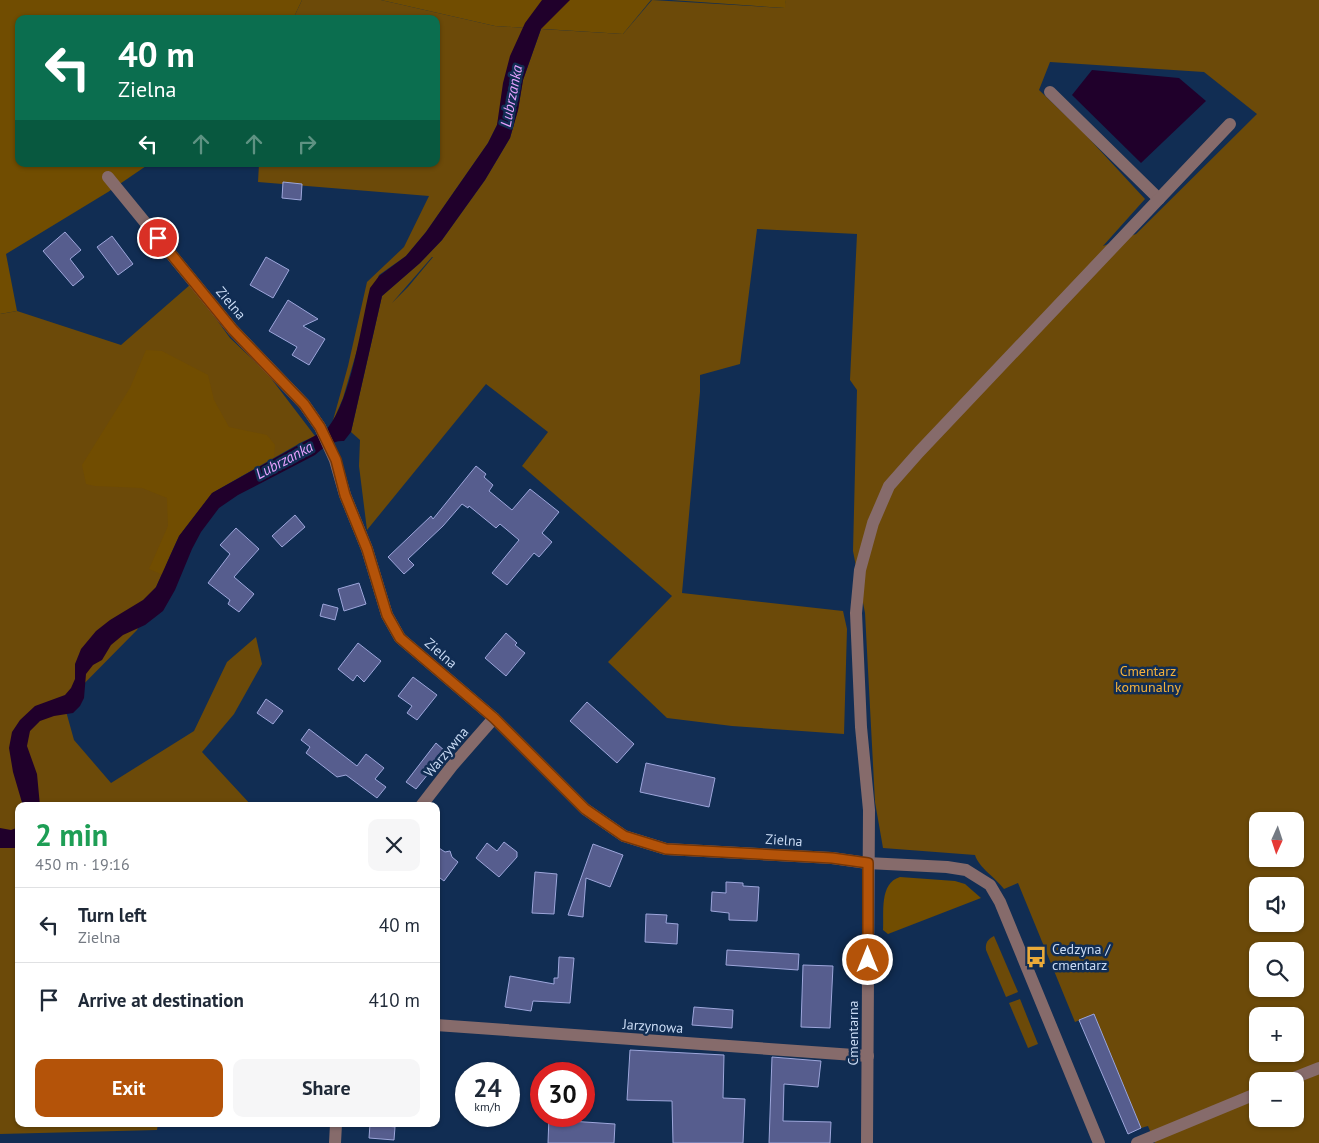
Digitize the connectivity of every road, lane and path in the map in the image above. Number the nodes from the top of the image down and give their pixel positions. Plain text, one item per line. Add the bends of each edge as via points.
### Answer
1 (1050, 92) dead end
2 (1230, 124) dead end
3 (108, 177) dead end
4 (1159, 198) junction
5 (494, 718) junction
6 (424, 802) edge
7 (868, 863) junction
8 (440, 1025) edge
9 (868, 1056) junction
10 (1319, 1068) edge
11 (1304, 1074) edge
12 (1249, 1097) edge
13 (336, 1127) edge
14 (335, 1143) edge
15 (867, 1143) edge
16 (1099, 1143) edge
17 (1138, 1143) edge

1 - 4 street
2 - 4 street, Cmentarna
3 - 5 street, Zielna via 233,330 304,404 320,427 336,460 387,615 400,638
4 - 7 street, Cmentarna via 919,452 890,486 873,523 860,570 856,613 861,727 869,810
5 - 6 street, Warzywna
5 - 7 street, Zielna via 585,809 624,836 666,849
7 - 9 street, Cmentarna
7 - 16 street, Zielna via 966,870 990,885 1000,902
8 - 9 street, Jarzynowa
9 - 15 street, Cmentarna
10 - 11 street
12 - 17 street
13 - 14 street

